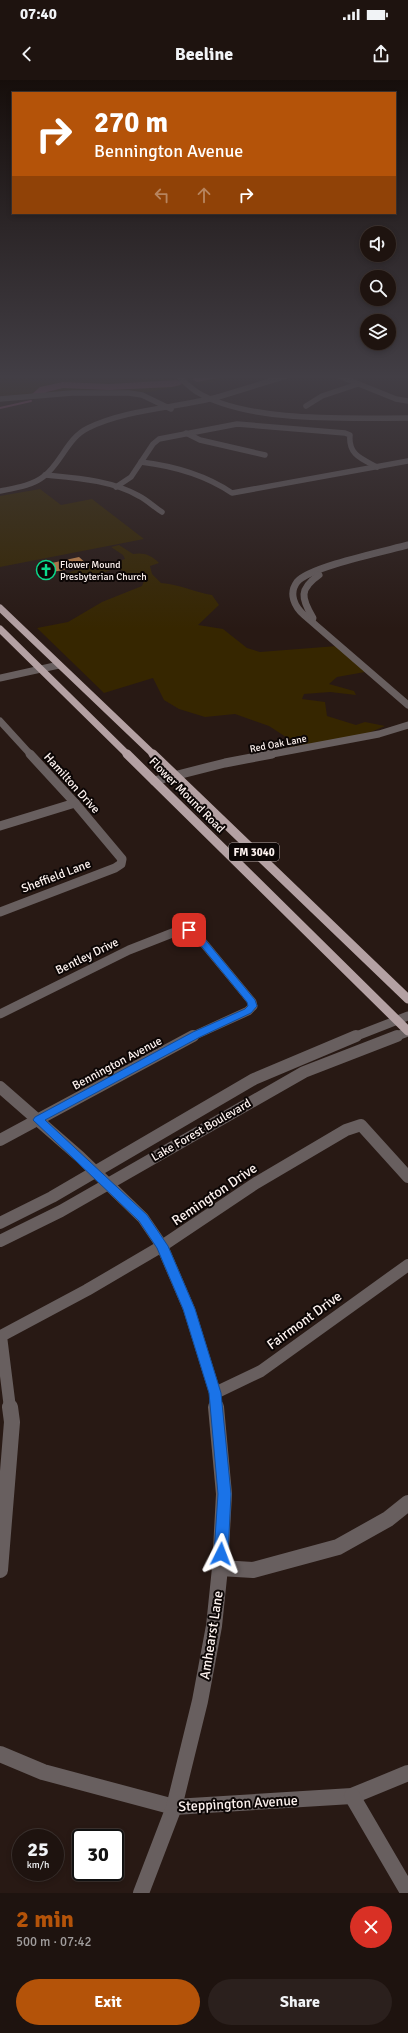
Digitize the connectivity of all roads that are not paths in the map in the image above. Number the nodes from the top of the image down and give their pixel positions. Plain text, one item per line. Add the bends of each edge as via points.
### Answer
1 (57, 461) edge
2 (367, 461) edge
3 (408, 461) edge
4 (140, 462) joint
5 (377, 467) junction
6 (45, 475) junction
7 (116, 487) junction
8 (0, 491) edge
9 (162, 512) dead end
10 (408, 545) edge
11 (408, 550) edge
12 (0, 608) edge
13 (312, 621) junction
14 (0, 629) edge
15 (59, 665) junction
16 (41, 669) junction
17 (0, 678) edge
18 (408, 705) edge
19 (408, 709) edge
20 (0, 721) edge
21 (408, 724) edge
22 (174, 775) junction
23 (154, 781) junction
24 (75, 803) junction
25 (0, 826) edge
26 (121, 864) joint
27 (0, 912) edge
28 (408, 999) edge
29 (248, 1011) joint
30 (0, 1014) edge
31 (403, 1018) edge
32 (408, 1031) edge
33 (0, 1087) edge
34 (38, 1120) junction
35 (0, 1140) edge
36 (95, 1172) junction
37 (408, 1177) edge
38 (107, 1184) junction
39 (0, 1223) edge
40 (0, 1242) edge
41 (162, 1246) junction
42 (408, 1265) edge
43 (215, 1393) junction
44 (408, 1503) edge
45 (220, 1568) junction
46 (0, 1570) edge
47 (0, 1754) edge
48 (408, 1773) edge
49 (352, 1796) junction
50 (174, 1807) junction
51 (408, 1892) edge
52 (141, 1893) edge

1 - 6 street
2 - 5 street
3 - 5 street
4 - 5 street via 191,472 232,493
4 - 7 street via 131,477
6 - 7 street via 73,477
6 - 8 street via 35,482
7 - 9 street via 139,496
10 - 13 street via 326,568 297,582 293,595 295,604 305,618
11 - 13 street via 335,569 310,581 303,591 303,601 313,618
12 - 15 main road, Flower Mound Road / FM 3040
13 - 18 street
14 - 16 main road, Flower Mound Road / FM 3040
15 - 16 street
15 - 22 main road, Flower Mound Road / FM 3040
16 - 17 street
16 - 23 main road, Flower Mound Road / FM 3040
18 - 19 street
20 - 24 street, Hamilton Drive
21 - 22 street, Red Oak Lane via 379,734
22 - 23 street, Red Oak Lane
22 - 28 main road, Flower Mound Road / FM 3040
23 - 31 main road, Flower Mound Road / FM 3040
24 - 25 street
24 - 26 street, Hamilton Drive via 120,856
26 - 27 street, Sheffield Lane
29 - 30 street, Bentley Drive via 252,1002 196,934 189,930 180,930 129,950
29 - 34 street, Bennington Avenue via 197,1034
31 - 32 main road, Flower Mound Road / FM 3040
31 - 36 street, Lake Forest Boulevard via 254,1079
32 - 38 street, Lake Forest Boulevard via 291,1078
33 - 34 street, Amhearst Lane
34 - 35 street, Bennington Avenue
34 - 36 street, Amhearst Lane
36 - 38 street, Amhearst Lane
36 - 39 street, Lake Forest Boulevard
37 - 41 street, Remington Drive via 361,1125 346,1130 256,1183
38 - 40 street, Lake Forest Boulevard via 45,1220
38 - 41 street, Amhearst Lane via 143,1218
41 - 43 street, Amhearst Lane via 189,1309
41 - 46 street, Remington Drive via 1,1336 12,1422
42 - 43 street, Fairmont Drive via 261,1371
43 - 45 street, Amhearst Lane via 224,1494
44 - 45 street via 388,1519 338,1547 253,1570
45 - 50 street, Amhearst Lane via 214,1626 200,1701
47 - 50 street, Steppington Avenue via 43,1772
48 - 49 street, Steppington Avenue
49 - 50 street, Steppington Avenue
49 - 51 street
50 - 52 street, Amhearst Lane

